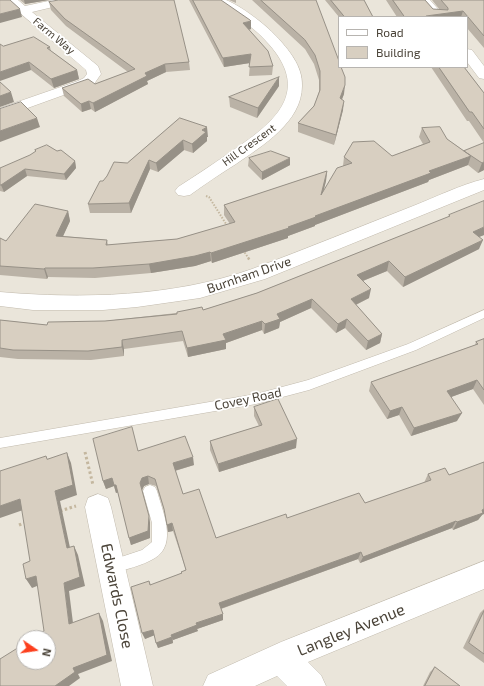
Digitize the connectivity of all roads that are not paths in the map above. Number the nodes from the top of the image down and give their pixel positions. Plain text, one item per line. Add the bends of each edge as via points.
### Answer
1 (70, 0) edge
2 (217, 0) edge
3 (424, 0) edge
4 (14, 6) edge
5 (438, 16) edge
6 (468, 54) edge
7 (484, 74) edge
8 (0, 114) edge
9 (484, 184) edge
10 (184, 191) road end
11 (0, 299) edge
12 (484, 314) edge
13 (0, 443) edge
14 (150, 491) dead end
15 (98, 507) road end
16 (111, 567) junction
17 (484, 575) edge
18 (281, 658) junction
19 (137, 686) edge
20 (220, 686) edge
21 (310, 686) edge

1 - 4 street
2 - 10 street, Hill Crescent via 255,24 281,49 294,72 294,98 278,125 263,138
3 - 5 street
4 - 8 street, Farm Way via 93,69 94,74 83,84
6 - 7 street
9 - 11 street, Burnham Drive via 258,274 200,292 137,300 71,303
12 - 13 lane, Covey Road via 412,347 309,385 256,399
14 - 16 lane via 161,533 159,542 153,551
15 - 16 street, Edwards Close
16 - 19 street, Edwards Close
17 - 18 street, Langley Avenue
18 - 20 street, Langley Avenue
18 - 21 street

